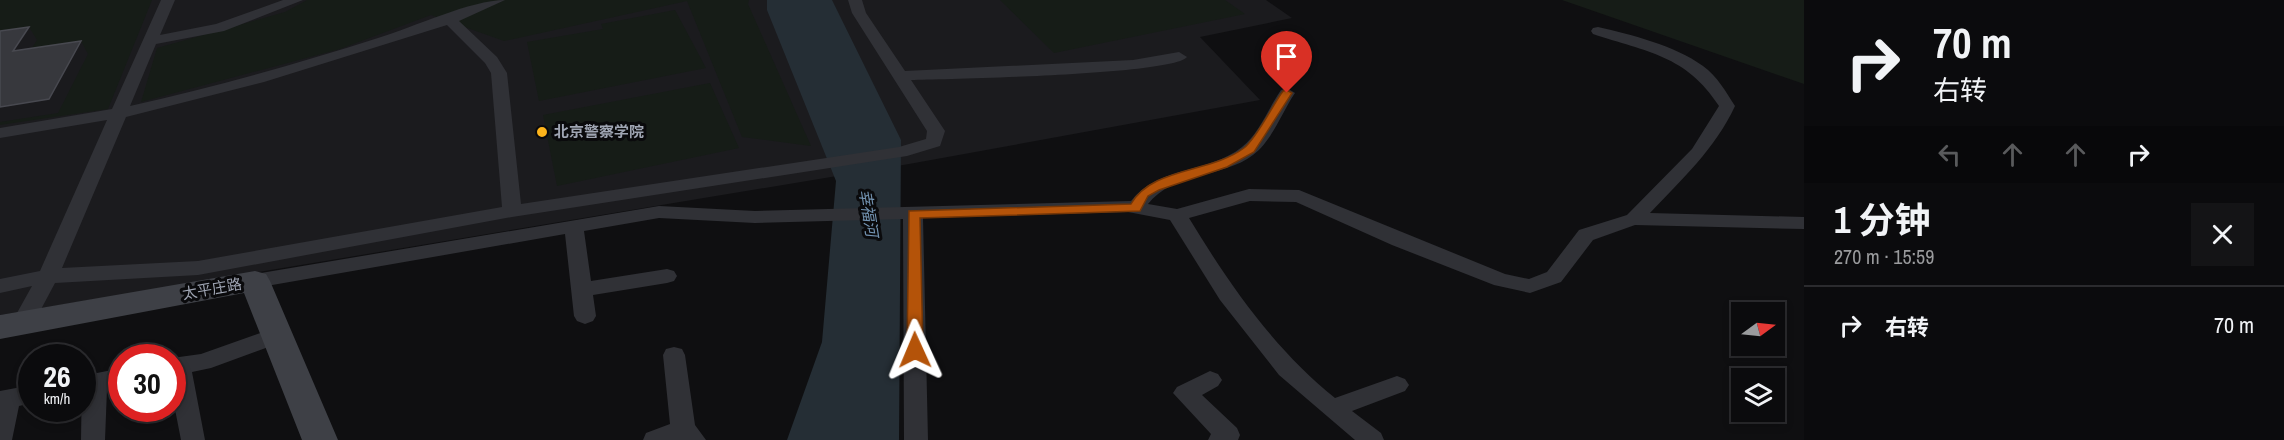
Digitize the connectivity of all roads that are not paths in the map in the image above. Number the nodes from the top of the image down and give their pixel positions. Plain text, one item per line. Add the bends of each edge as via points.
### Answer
1 (168, 0) edge
2 (296, 0) edge
3 (498, 0) edge
4 (855, 0) edge
5 (450, 20) junction
6 (1598, 32) dead end
7 (150, 41) junction
8 (1179, 57) dead end
9 (900, 76) junction
10 (1287, 93) dead end
11 (119, 114) junction
12 (0, 133) edge
13 (1135, 208) junction
14 (512, 212) junction
15 (910, 214) junction
16 (1177, 215) junction
17 (1634, 219) junction
18 (1804, 223) edge
19 (574, 227) junction
20 (48, 276) junction
21 (667, 276) dead end
22 (255, 281) junction
23 (0, 286) edge
24 (582, 290) junction
25 (585, 316) dead end
26 (11, 324) edge
27 (277, 335) junction
28 (674, 355) dead end
29 (186, 365) edge
30 (1209, 380) dead end
31 (1397, 385) dead end
32 (13, 397) edge
33 (1333, 408) junction
34 (186, 410) edge
35 (92, 422) edge
36 (689, 435) edge
37 (1230, 438) edge
38 (0, 439) edge
39 (93, 440) edge
40 (193, 440) edge
41 (320, 440) edge
42 (655, 440) edge
43 (916, 440) edge
44 (1372, 440) edge

1 - 7 street
2 - 7 street via 219,28
3 - 5 street
4 - 9 street via 859,14
5 - 11 street via 258,80
5 - 14 street via 499,73
6 - 17 street via 1693,65 1708,77 1726,106 1718,127 1696,158 1660,189
7 - 11 street
8 - 9 street via 1133,65
9 - 14 street via 936,130 934,142 901,152 812,167
10 - 13 street via 1249,150 1222,164 1154,187 1143,194
11 - 12 street
11 - 20 street
13 - 15 street
13 - 16 street
14 - 20 street via 198,268
15 - 19 street via 743,218 659,212
15 - 43 street
16 - 17 street via 1249,195 1299,196 1501,280 1530,286 1554,277 1586,235
16 - 33 street via 1252,328 1289,371
17 - 18 street
19 - 22 street
19 - 24 street
20 - 23 street
20 - 26 street
21 - 24 street
22 - 26 street, 太平庄路
22 - 27 street, 太平庄路
24 - 25 street
27 - 29 street
27 - 41 street, 太平庄路
28 - 36 street
30 - 37 street via 1185,393
31 - 33 street
32 - 38 street
33 - 44 street
34 - 40 street
35 - 39 street
36 - 42 street

